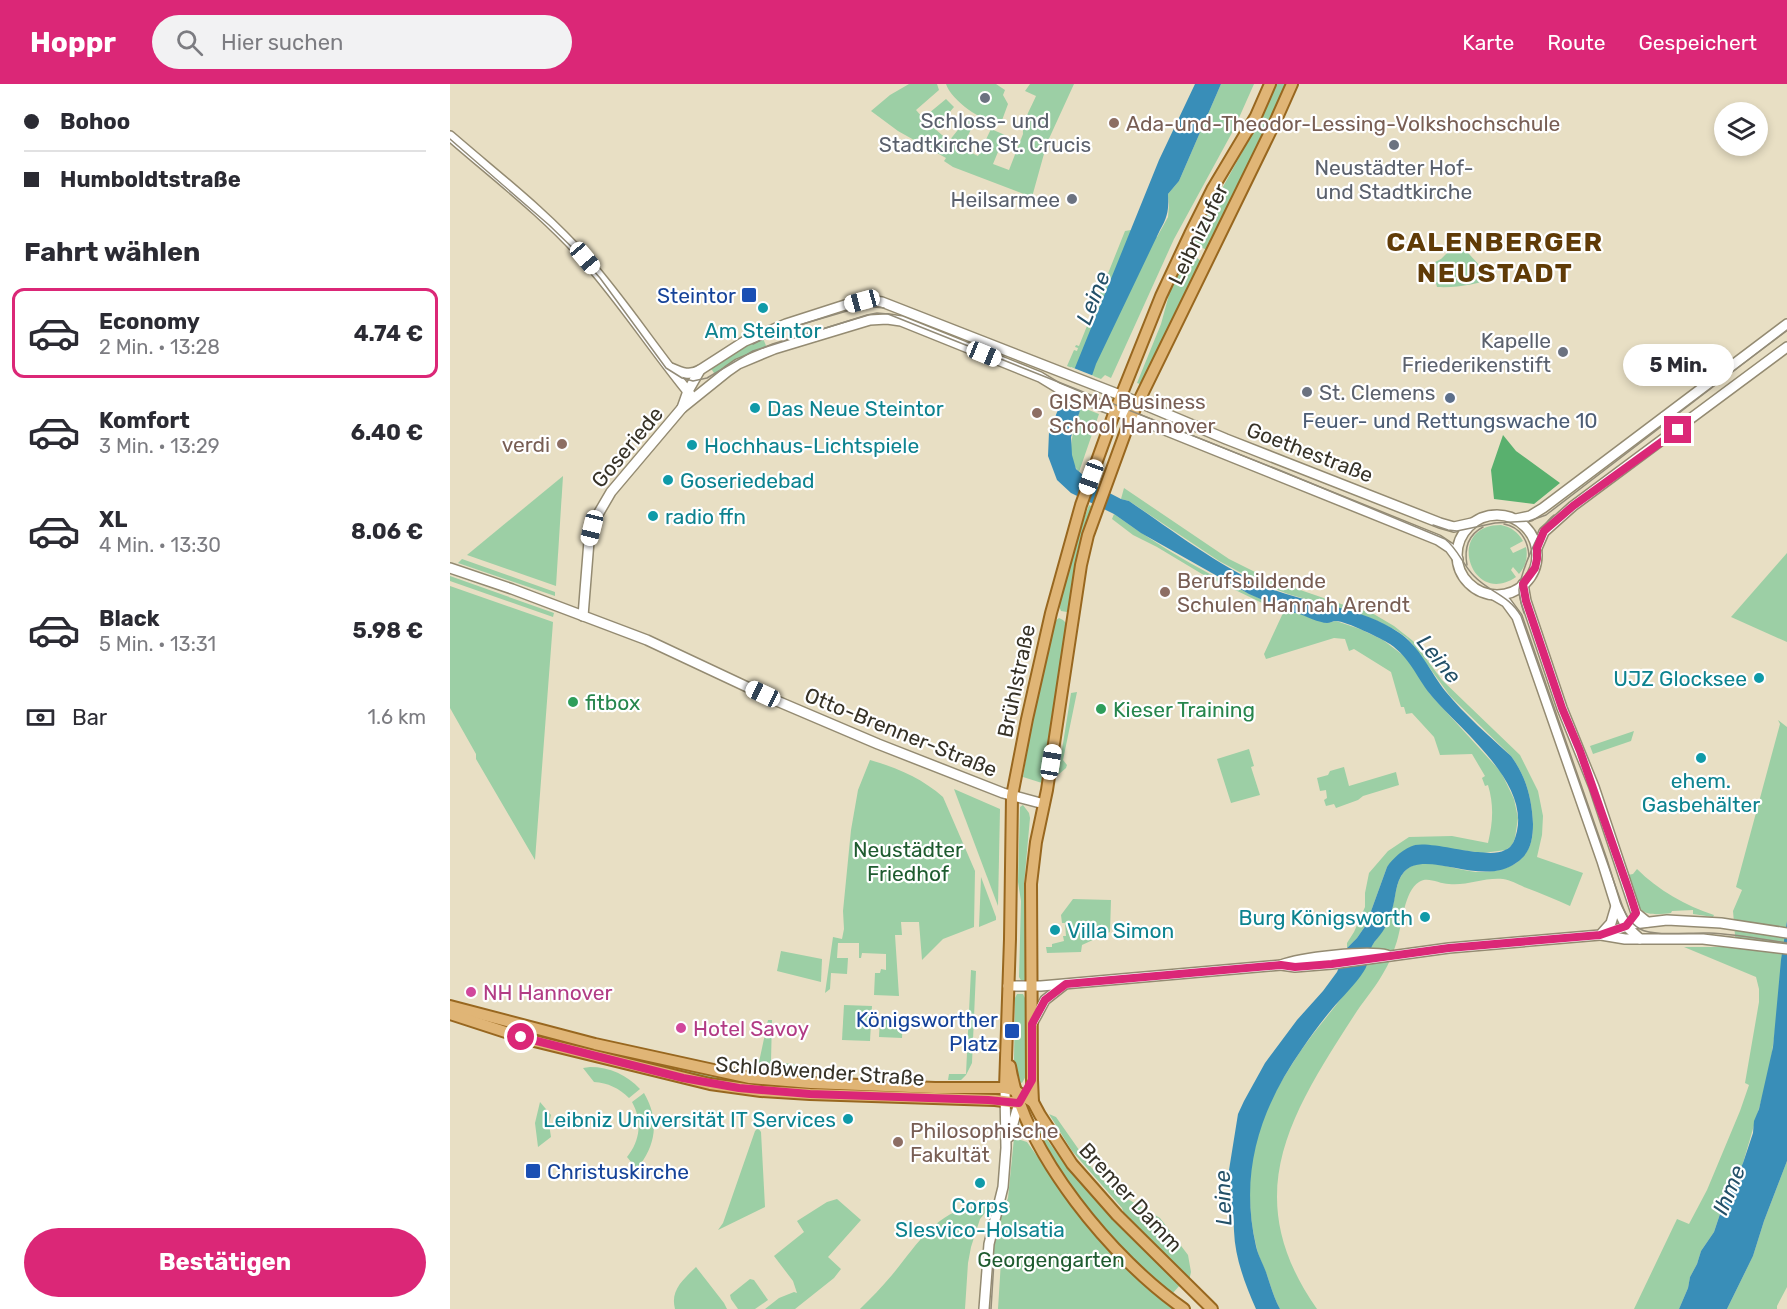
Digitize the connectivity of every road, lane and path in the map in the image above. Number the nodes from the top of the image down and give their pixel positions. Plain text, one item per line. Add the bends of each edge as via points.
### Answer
1 (1270, 84) edge
2 (1292, 84) edge
3 (450, 136) edge
4 (1787, 324) edge
5 (931, 328) junction
6 (767, 330) joint
7 (786, 345) joint
8 (1787, 347) edge
9 (668, 366) junction
10 (700, 370) junction
11 (691, 395) junction
12 (1122, 396) junction
13 (1138, 402) junction
14 (1115, 411) junction
15 (1131, 417) junction
16 (1516, 519) junction
17 (1473, 523) junction
18 (1537, 548) junction
19 (1458, 559) junction
20 (450, 568) edge
21 (1523, 584) junction
22 (1494, 595) junction
23 (583, 616) junction
24 (1012, 796) junction
25 (1044, 804) junction
26 (1616, 906) junction
27 (1636, 913) junction
28 (1647, 922) junction
29 (1626, 926) junction
30 (1787, 933) edge
31 (1600, 935) junction
32 (1640, 939) junction
33 (1787, 949) edge
34 (1066, 984) junction
35 (1008, 986) junction
36 (1032, 986) junction
37 (450, 1006) edge
38 (450, 1014) edge
39 (1032, 1024) junction
40 (531, 1034) junction
41 (1032, 1080) junction
42 (1016, 1094) junction
43 (1005, 1101) junction
44 (1033, 1102) junction
45 (1006, 1148) junction
46 (984, 1309) edge
47 (1185, 1309) edge
48 (1212, 1309) edge

1 - 12 main road, Leibnizufer via 1190,234
2 - 13 main road, Leibnizufer
3 - 9 street via 585,258
4 - 16 street via 1543,508
5 - 6 street, Goethestraße via 882,302 867,300
5 - 7 street, Goethestraße via 887,319 868,321
5 - 12 street, Goethestraße
5 - 14 street, Goethestraße
6 - 10 street, Goseriede
7 - 11 street, Goseriede via 738,364
8 - 18 street via 1573,506 1544,531
9 - 10 street via 685,373
9 - 11 street
10 - 11 street, Goseriede
11 - 23 street, Goseriede via 618,483 597,516 589,541
12 - 13 street, Goethestraße
12 - 14 main road, Brühlstraße
13 - 15 main road, Brühlstraße
13 - 17 street, Goethestraße via 1440,523 1454,527
14 - 15 street, Goethestraße
14 - 24 main road, Brühlstraße via 1081,505 1050,613
15 - 19 street, Goethestraße via 1438,540
15 - 25 main road, Brühlstraße via 1105,484 1081,565
16 - 17 street via 1491,515
16 - 18 street via 1529,530
17 - 19 street via 1460,541
18 - 21 street via 1535,568
19 - 22 street via 1469,584
20 - 23 street, Otto-Brenner-Straße
21 - 22 street via 1508,593
21 - 27 street via 1562,708 1598,798
22 - 26 street via 1506,602 1517,618
23 - 24 street, Otto-Brenner-Straße via 647,640 878,744
24 - 25 street, Otto-Brenner-Straße
24 - 35 main road, Brühlstraße
25 - 36 main road, Brühlstraße via 1031,885
26 - 29 street
26 - 31 street via 1611,923
27 - 28 street
27 - 29 street
28 - 29 street
28 - 30 street via 1688,921
29 - 31 street
29 - 32 street
31 - 32 street
31 - 34 street via 1341,959 1295,967 1281,965
32 - 33 street via 1703,939
34 - 36 street
34 - 39 street via 1045,1000
35 - 36 street
35 - 42 main road via 1006,1039
36 - 39 main road
37 - 40 main road
38 - 40 main road
39 - 41 main road
40 - 42 main road, Schloßwender Straße via 750,1078
40 - 43 main road, Schloßwender Straße via 683,1078 739,1088
41 - 42 main road
41 - 44 main road
42 - 43 main road
42 - 44 main road
42 - 45 street
42 - 47 main road, Bremer Damm via 1046,1155 1085,1214 1133,1268
43 - 45 street
44 - 48 main road, Bremer Damm via 1072,1164 1117,1215
45 - 46 street via 1001,1201 989,1244

